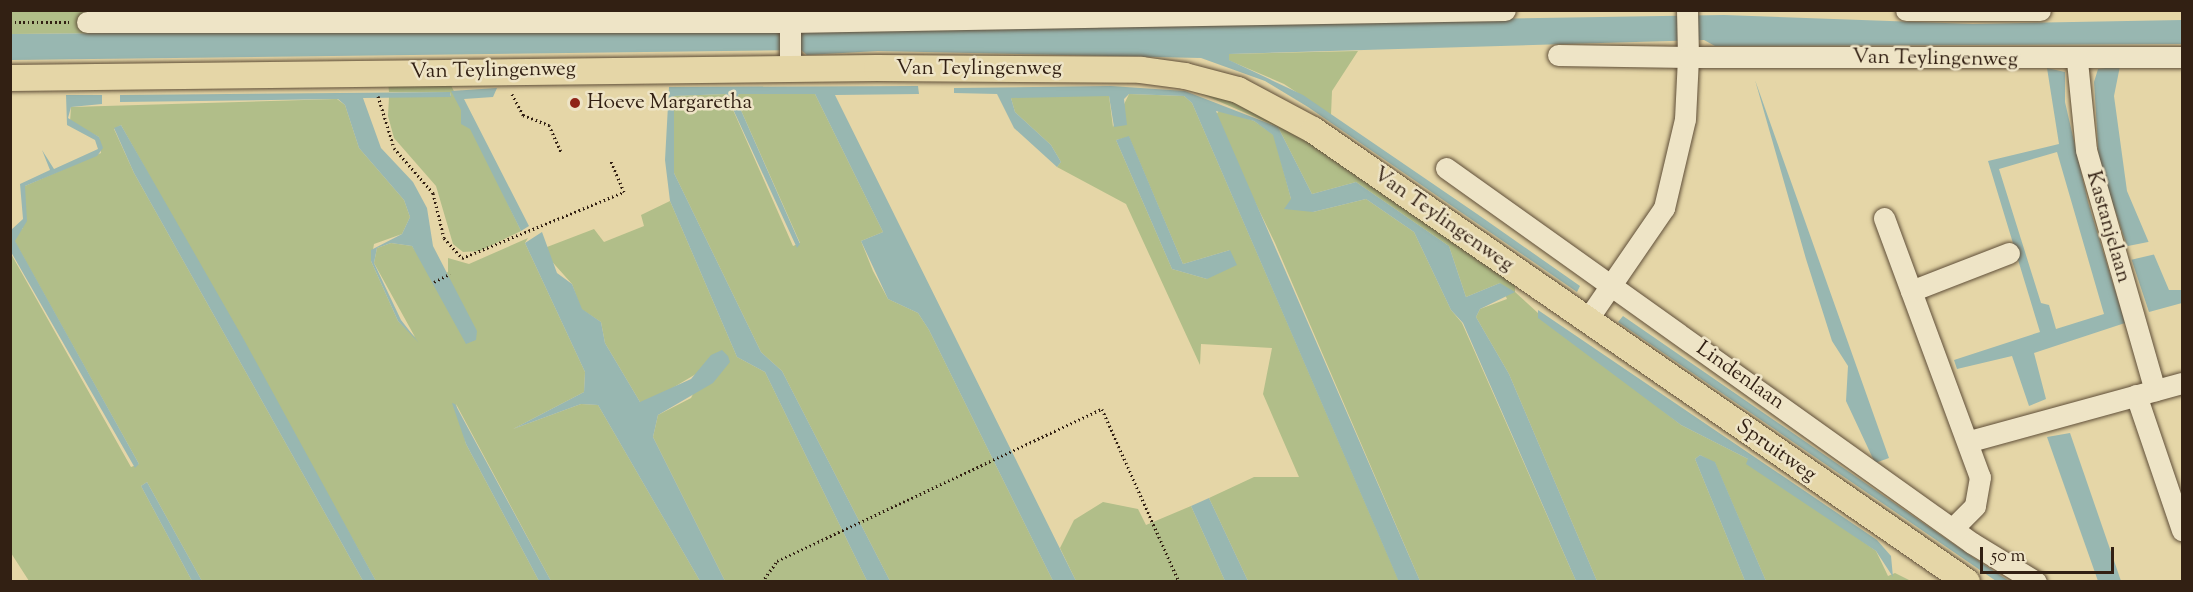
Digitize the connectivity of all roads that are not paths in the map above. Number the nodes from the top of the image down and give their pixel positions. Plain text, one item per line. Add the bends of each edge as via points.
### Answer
1 (1505, 10) edge
2 (1906, 10) edge
3 (2040, 10) edge
4 (1687, 13) edge
5 (87, 22) road end
6 (790, 24) junction
7 (1688, 50) junction
8 (1558, 54) dead end
9 (2182, 57) edge
10 (2077, 61) junction
11 (790, 65) junction
12 (10, 78) edge
13 (1446, 168) dead end
14 (1884, 218) dead end
15 (2009, 253) dead end
16 (1610, 285) junction
17 (1911, 291) junction
18 (1587, 320) junction
19 (2182, 382) edge
20 (2146, 393) junction
21 (1970, 441) junction
22 (1954, 527) junction
23 (2182, 530) edge
24 (1967, 582) edge
25 (2036, 582) edge

1 - 6 street
2 - 3 street
4 - 7 street
5 - 6 street
6 - 11 street
7 - 8 street, Van Teylingenweg
7 - 10 street, Van Teylingenweg
7 - 16 street via 1685,119 1665,208
9 - 10 street, Van Teylingenweg
10 - 20 street, Kastanjelaan via 2086,150
11 - 12 main road, Van Teylingenweg
11 - 18 main road, Van Teylingenweg via 1141,70 1238,90 1313,130
13 - 16 street, Lindenlaan
14 - 17 street
15 - 17 street
16 - 18 street
16 - 22 street, Lindenlaan
17 - 21 street
18 - 24 main road, Spruitweg
19 - 20 street
20 - 21 street
20 - 23 street, Kastanjelaan
21 - 22 street via 1980,477 1975,506
22 - 25 street, Lindenlaan

